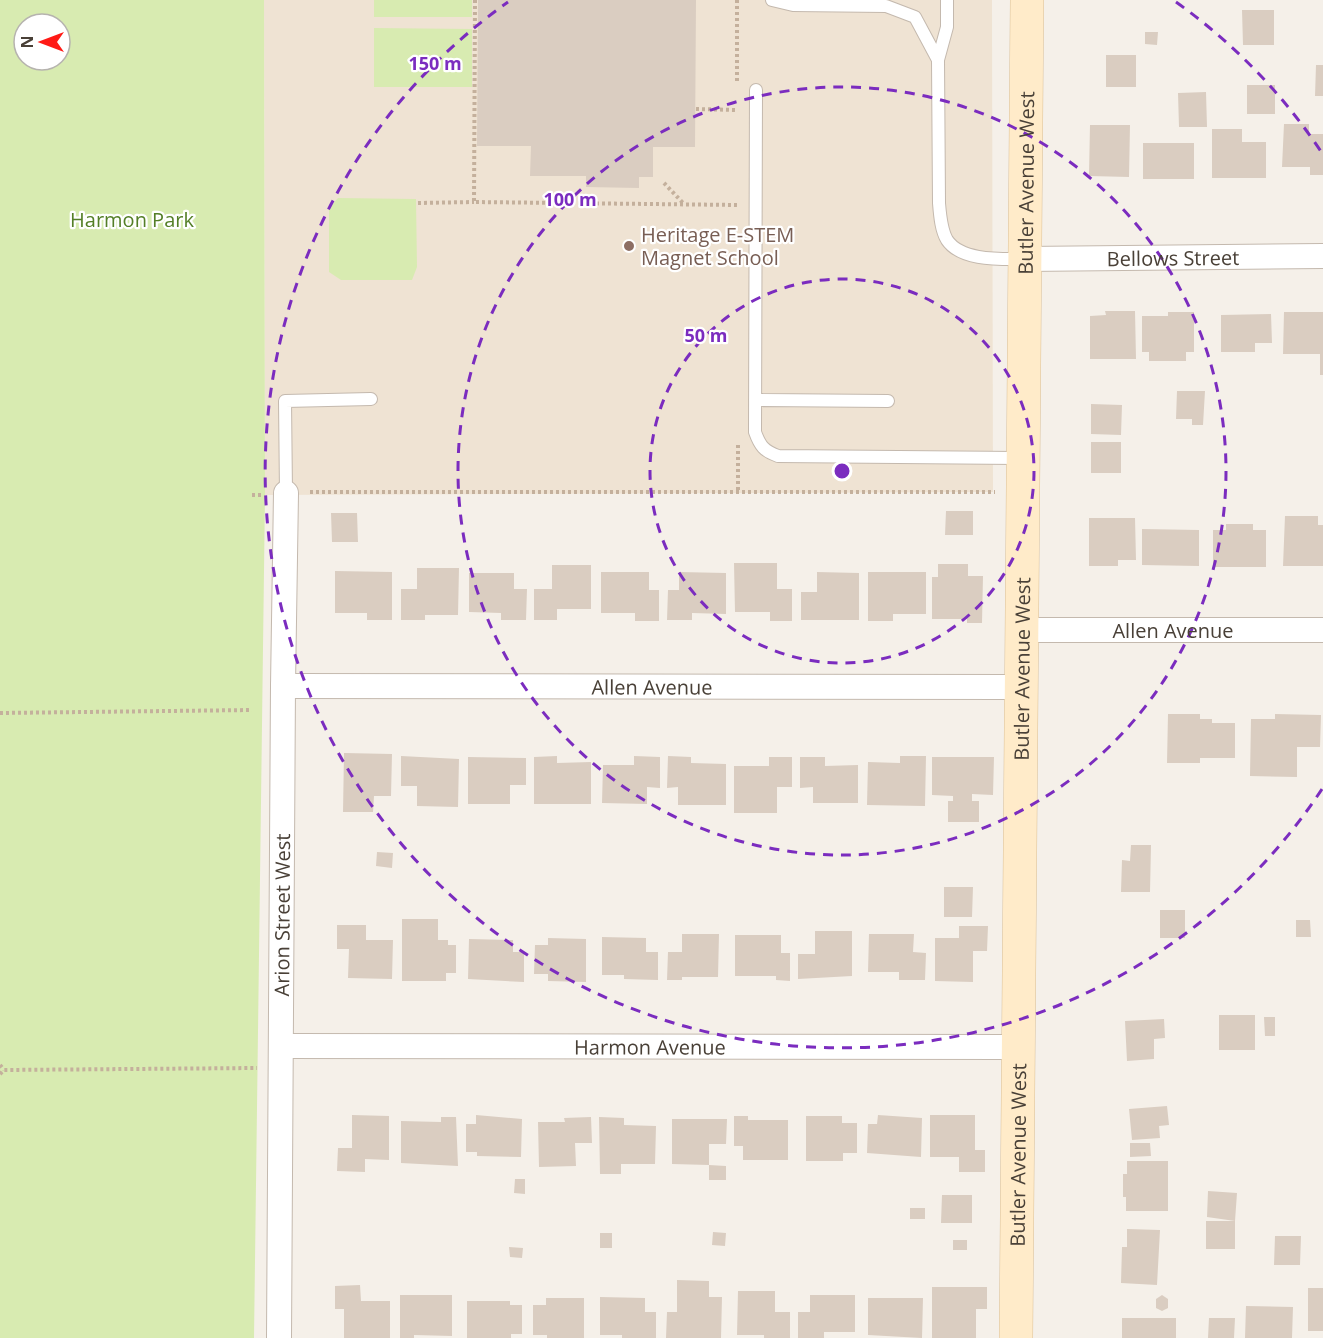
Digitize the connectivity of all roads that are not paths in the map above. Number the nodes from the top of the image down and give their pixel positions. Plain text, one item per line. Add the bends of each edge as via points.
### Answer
1 (771, 0) edge
2 (947, 0) edge
3 (1026, 0) edge
4 (938, 60) junction
5 (756, 90) dead end
6 (1323, 256) edge
7 (1025, 259) junction
8 (371, 399) dead end
9 (755, 400) junction
10 (888, 402) dead end
11 (1023, 459) junction
12 (285, 493) joint
13 (1021, 630) junction
14 (1323, 630) edge
15 (283, 686) junction
16 (1021, 687) junction
17 (281, 1046) junction
18 (1019, 1047) junction
19 (279, 1338) edge
20 (1016, 1338) edge

1 - 4 lane via 793,5 886,6 915,17
2 - 4 lane via 947,27
3 - 7 street, Butler Avenue West
4 - 7 lane via 939,203 947,240 968,255
5 - 9 lane
6 - 7 street, Bellows Street
7 - 11 street, Butler Avenue West
8 - 12 lane via 285,400
9 - 10 lane
9 - 11 lane via 754,432 768,453 778,456
11 - 13 street, Butler Avenue West
12 - 15 street, Arion Street West
13 - 14 street, Allen Avenue
13 - 16 street, Butler Avenue West
15 - 16 street, Allen Avenue
15 - 17 street, Arion Street West
16 - 18 street, Butler Avenue West
17 - 18 street, Harmon Avenue
17 - 19 street, Arion Street West
18 - 20 street, Butler Avenue West

